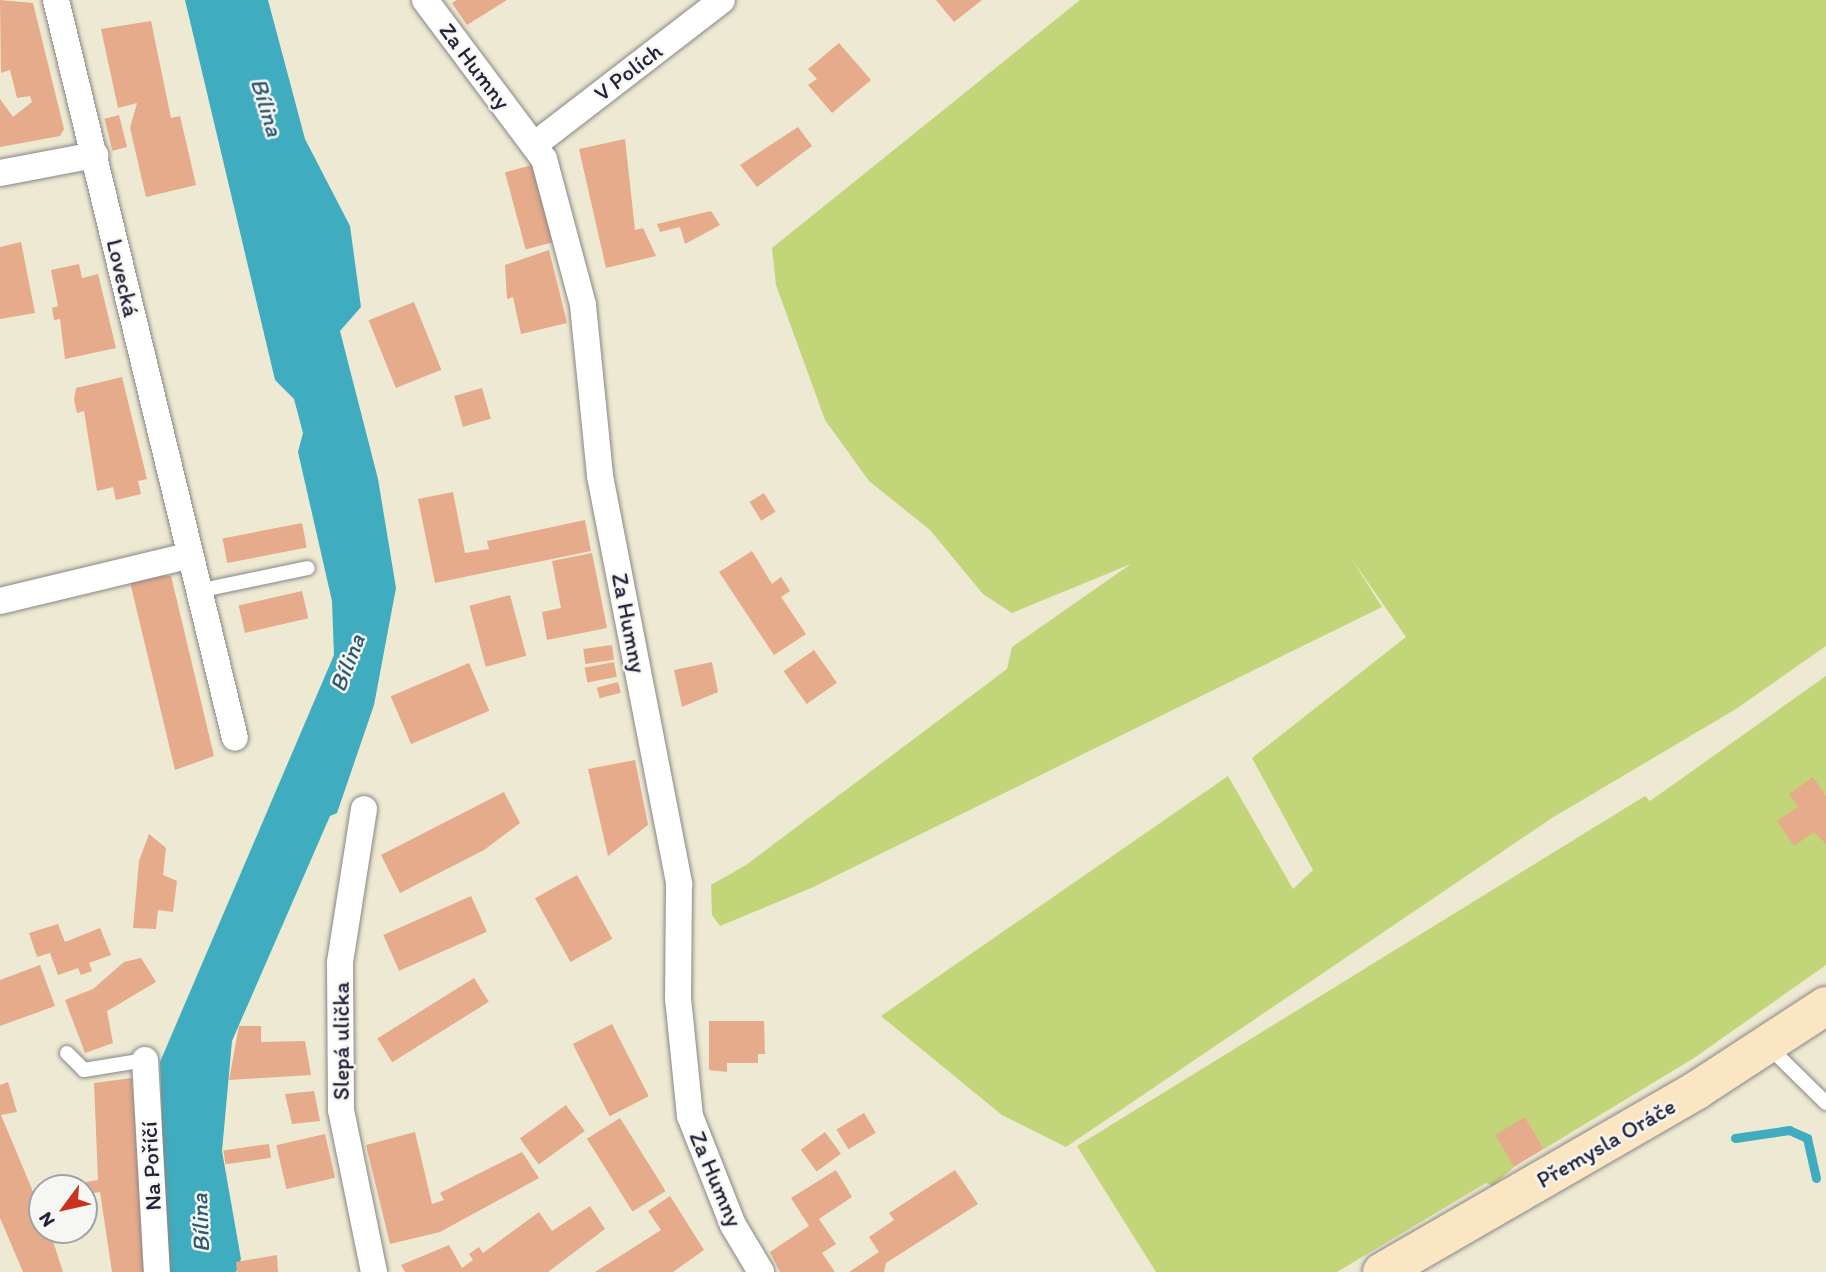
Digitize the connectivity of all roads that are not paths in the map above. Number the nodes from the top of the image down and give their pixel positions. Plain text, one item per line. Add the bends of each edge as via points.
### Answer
1 (56, 0) edge
2 (425, 0) edge
3 (722, 0) edge
4 (534, 145) junction
5 (95, 155) junction
6 (0, 173) edge
7 (188, 556) junction
8 (308, 568) dead end
9 (198, 591) junction
10 (0, 601) edge
11 (235, 738) dead end
12 (364, 809) dead end
13 (1826, 1006) edge
14 (1768, 1046) junction
15 (67, 1053) dead end
16 (145, 1060) joint
17 (1826, 1103) edge
18 (157, 1272) edge
19 (374, 1272) edge
20 (761, 1272) edge
21 (1382, 1272) edge

1 - 5 street, Lovecká
2 - 4 street, Za Humny
3 - 4 street, V Polích
4 - 20 street, Za Humny via 544,159 583,305 600,476 679,884 678,998 690,1116 733,1225
5 - 6 street
5 - 7 street, Lovecká
7 - 9 street, Lovecká
7 - 10 street
8 - 9 lane
9 - 11 street, Lovecká
12 - 19 street, Slepá ulička via 340,963 341,1110
13 - 14 main road, Přemysla Oráče
14 - 17 lane
14 - 21 main road, Přemysla Oráče
15 - 16 lane via 84,1070
16 - 18 street, Na Poříčí

